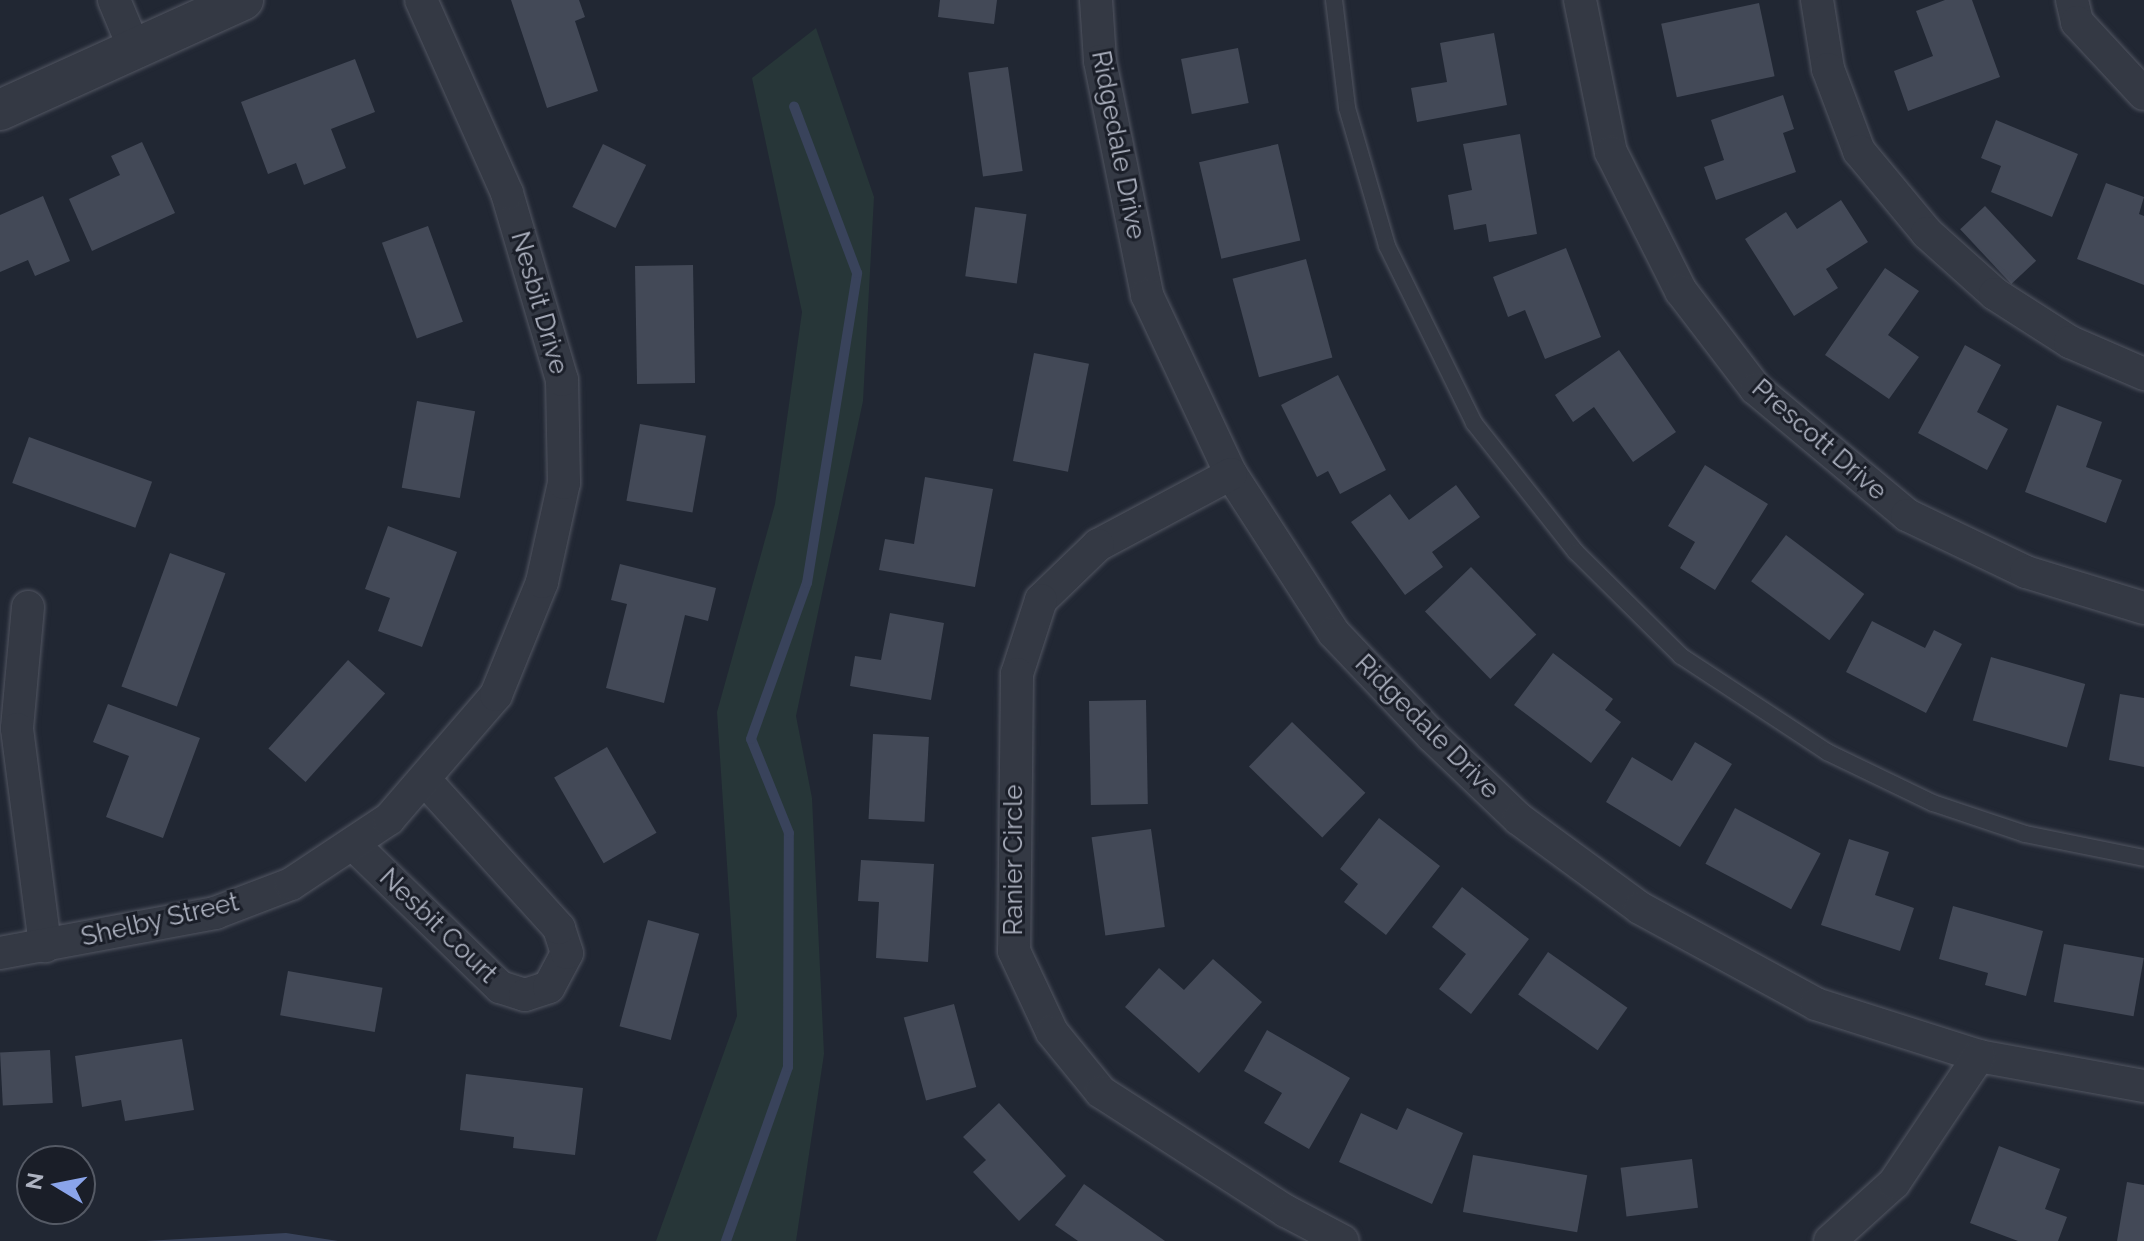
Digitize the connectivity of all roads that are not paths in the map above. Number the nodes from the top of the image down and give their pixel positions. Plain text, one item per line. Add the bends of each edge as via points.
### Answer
1 (114, 0) edge
2 (243, 0) edge
3 (421, 0) edge
4 (1096, 0) edge
5 (1334, 0) edge
6 (1580, 0) edge
7 (1817, 0) edge
8 (2072, 0) edge
9 (134, 48) junction
10 (2144, 94) edge
11 (0, 110) edge
12 (2144, 374) edge
13 (1231, 474) junction
14 (28, 607) dead end
15 (2144, 608) edge
16 (425, 780) junction
17 (354, 845) junction
18 (2144, 858) edge
19 (45, 946) junction
20 (0, 953) edge
21 (1979, 1056) junction
22 (2144, 1086) edge
23 (1343, 1241) edge
24 (1830, 1241) edge

1 - 9 street
2 - 9 street
3 - 16 street, Nesbit Drive via 507,193 562,380 564,483 542,582 496,695
4 - 13 street, Ridgedale Drive via 1100,61 1147,295
5 - 18 lane via 1347,108 1387,246 1474,423 1576,552 1681,656 1827,752 1933,803 2025,834
6 - 15 street, Prescott Drive via 1611,152 1681,291 1756,389 1907,515 2026,572
7 - 12 street via 1828,69 1859,151 1927,233 1995,294 2070,342
8 - 10 street via 2077,22
9 - 11 street
13 - 21 street, Ridgedale Drive via 1334,633 1519,819 1640,908 1816,1004
13 - 23 street, Ranier Circle via 1098,545 1041,600 1017,674 1014,951 1052,1032 1101,1092 1286,1211
14 - 19 street via 17,729
16 - 17 street, Shelby Street
16 - 17 street, Nesbit Court via 559,928 567,953 549,987 525,995 500,987
17 - 19 street, Shelby Street via 291,884 215,913
19 - 20 street, Shelby Street
21 - 22 street, Ridgedale Drive
21 - 24 street via 1894,1183

